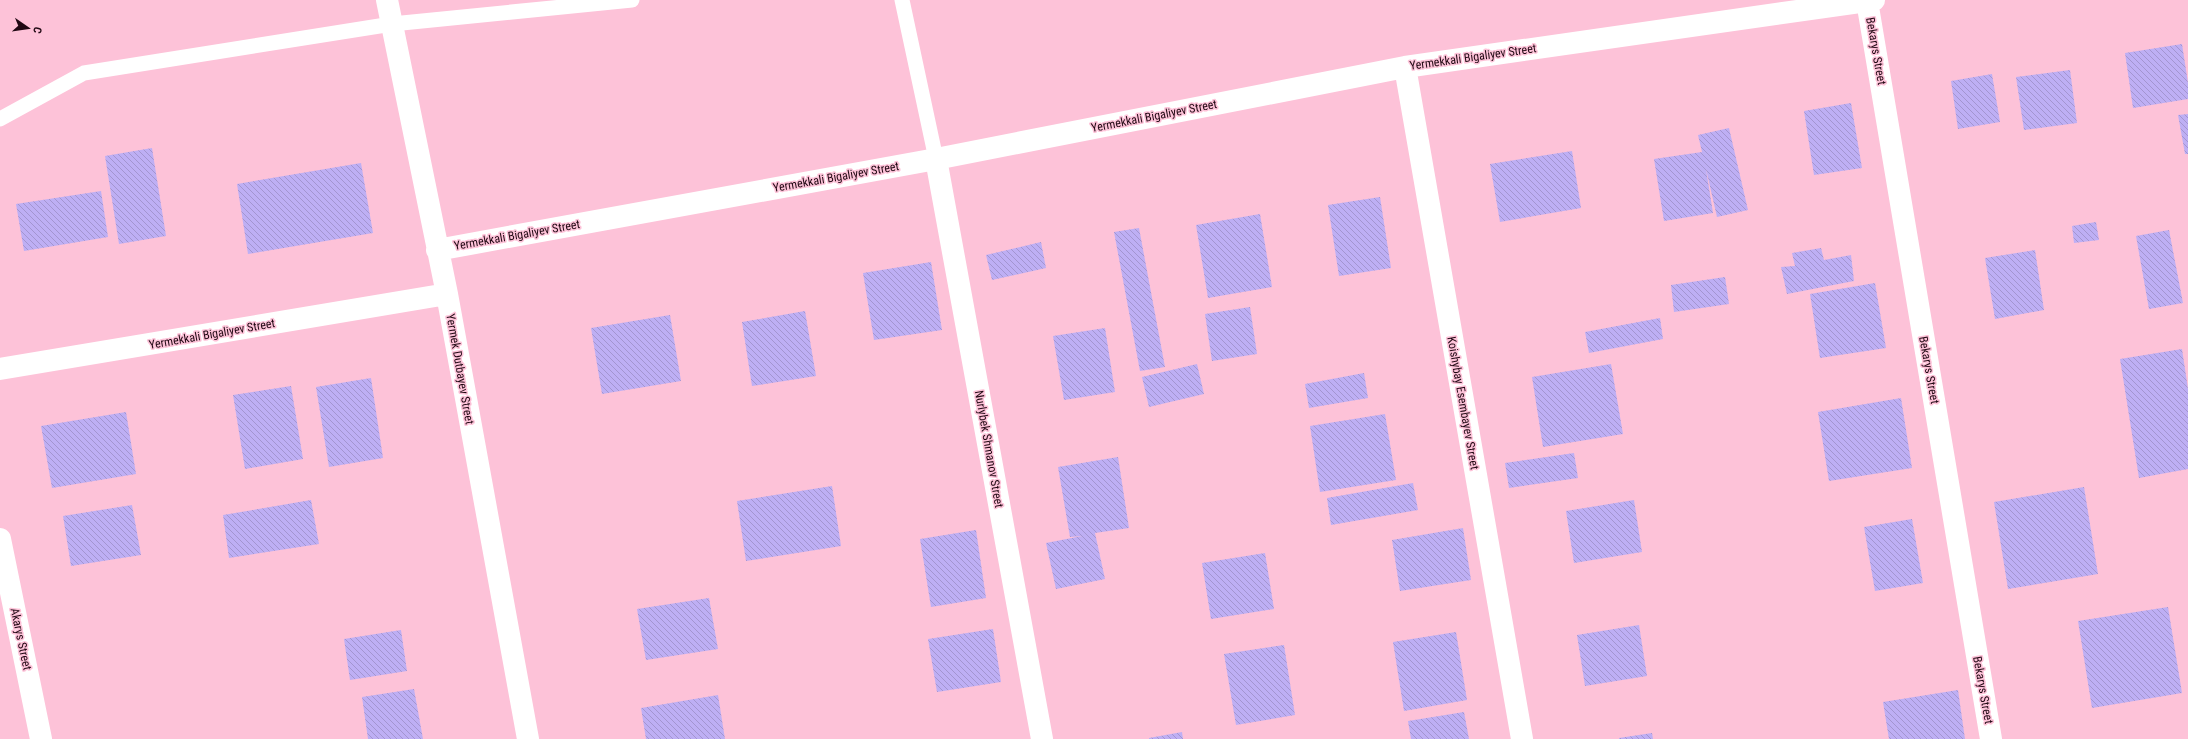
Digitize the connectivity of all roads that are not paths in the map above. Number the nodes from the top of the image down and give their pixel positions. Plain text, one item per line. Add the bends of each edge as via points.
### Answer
1 (387, 0) edge
2 (632, 0) edge
3 (902, 0) edge
4 (1871, 1) edge
5 (392, 24) junction
6 (1405, 67) junction
7 (0, 119) edge
8 (936, 159) junction
9 (437, 250) junction
10 (447, 294) junction
11 (0, 369) edge
12 (0, 539) edge
13 (41, 739) edge
14 (528, 739) edge
15 (1042, 739) edge
16 (1522, 739) edge
17 (1991, 739) edge

1 - 5 street, Yermek Dutbayev Street
2 - 5 lane
3 - 8 lane
4 - 6 street, Yermekkali Bigaliyev Street
4 - 17 street, Bekarys Street
5 - 7 lane via 84,73
5 - 9 street, Yermek Dutbayev Street
6 - 8 street, Yermekkali Bigaliyev Street
6 - 16 street, Koishybay Esembayev Street
8 - 9 street, Yermekkali Bigaliyev Street
8 - 15 street, Nurlybek Shmanov Street
9 - 10 street, Yermek Dutbayev Street
10 - 11 street, Yermekkali Bigaliyev Street
10 - 14 street, Yermek Dutbayev Street
12 - 13 street, Akarys Street

